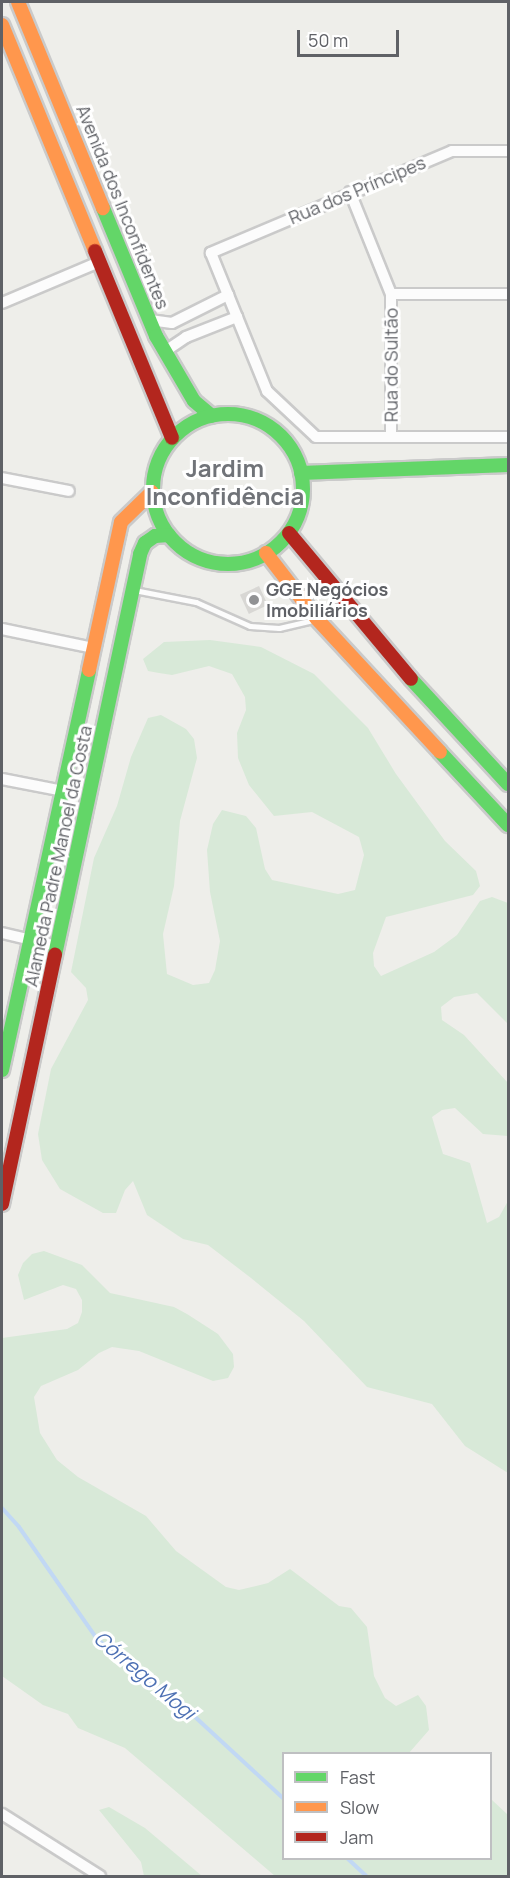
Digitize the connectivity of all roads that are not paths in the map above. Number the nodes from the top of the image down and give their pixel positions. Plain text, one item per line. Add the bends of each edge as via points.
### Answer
1 (18, 2) edge
2 (2, 25) edge
3 (508, 151) edge
4 (350, 192) junction
5 (122, 253) junction
6 (99, 262) junction
7 (391, 294) junction
8 (508, 294) edge
9 (228, 295) junction
10 (2, 303) edge
11 (237, 317) junction
12 (150, 320) junction
13 (164, 352) junction
14 (212, 416) junction
15 (392, 437) junction
16 (508, 437) edge
17 (172, 438) junction
18 (508, 465) edge
19 (301, 473) junction
20 (2, 478) edge
21 (69, 491) dead end
22 (152, 492) junction
23 (289, 533) junction
24 (169, 535) junction
25 (267, 553) junction
26 (133, 590) junction
27 (317, 619) junction
28 (2, 629) edge
29 (94, 648) junction
30 (2, 779) edge
31 (508, 784) edge
32 (63, 791) junction
33 (508, 825) edge
34 (2, 933) edge
35 (31, 939) junction
36 (57, 946) junction
37 (2, 1070) edge
38 (2, 1204) edge
39 (2, 1814) edge
40 (100, 1876) edge

1 - 5 main road, Avenida dos Inconfidentes
2 - 6 main road
3 - 4 street, Rua dos Príncipes via 452,151
4 - 7 street, Rua do Sultão
4 - 9 street, Rua dos Príncipes via 211,253
5 - 6 main road
5 - 12 main road, Avenida dos Inconfidentes
6 - 10 street
6 - 17 main road
7 - 8 street
7 - 15 street, Rua do Sultão
9 - 11 street
9 - 12 street via 172,323
11 - 13 street via 186,337
11 - 15 street via 267,391 316,437
12 - 13 main road, Avenida dos Inconfidentes
13 - 14 main road, Avenida dos Inconfidentes via 194,401
14 - 17 main road via 190,424
14 - 19 main road via 236,415 259,421 278,433 293,452
15 - 16 street
17 - 22 main road via 160,454
18 - 19 main road
19 - 23 main road via 298,514
20 - 21 street
22 - 24 main road via 155,510
22 - 29 main road, Alameda Padre Manoel da Costa via 121,522
23 - 25 main road
23 - 31 main road via 382,648
24 - 25 main road via 189,554 208,561 248,561
24 - 26 main road, Alameda Padre Manoel da Costa via 155,536 144,543
25 - 27 main road
26 - 27 lane via 196,602 250,626 279,628
26 - 36 main road, Alameda Padre Manoel da Costa
27 - 33 main road
28 - 29 street
29 - 32 main road, Alameda Padre Manoel da Costa
30 - 32 street
32 - 35 main road, Alameda Padre Manoel da Costa
34 - 35 street
35 - 36 street
35 - 37 main road, Alameda Padre Manoel da Costa
36 - 38 main road, Alameda Padre Manoel da Costa
39 - 40 street

